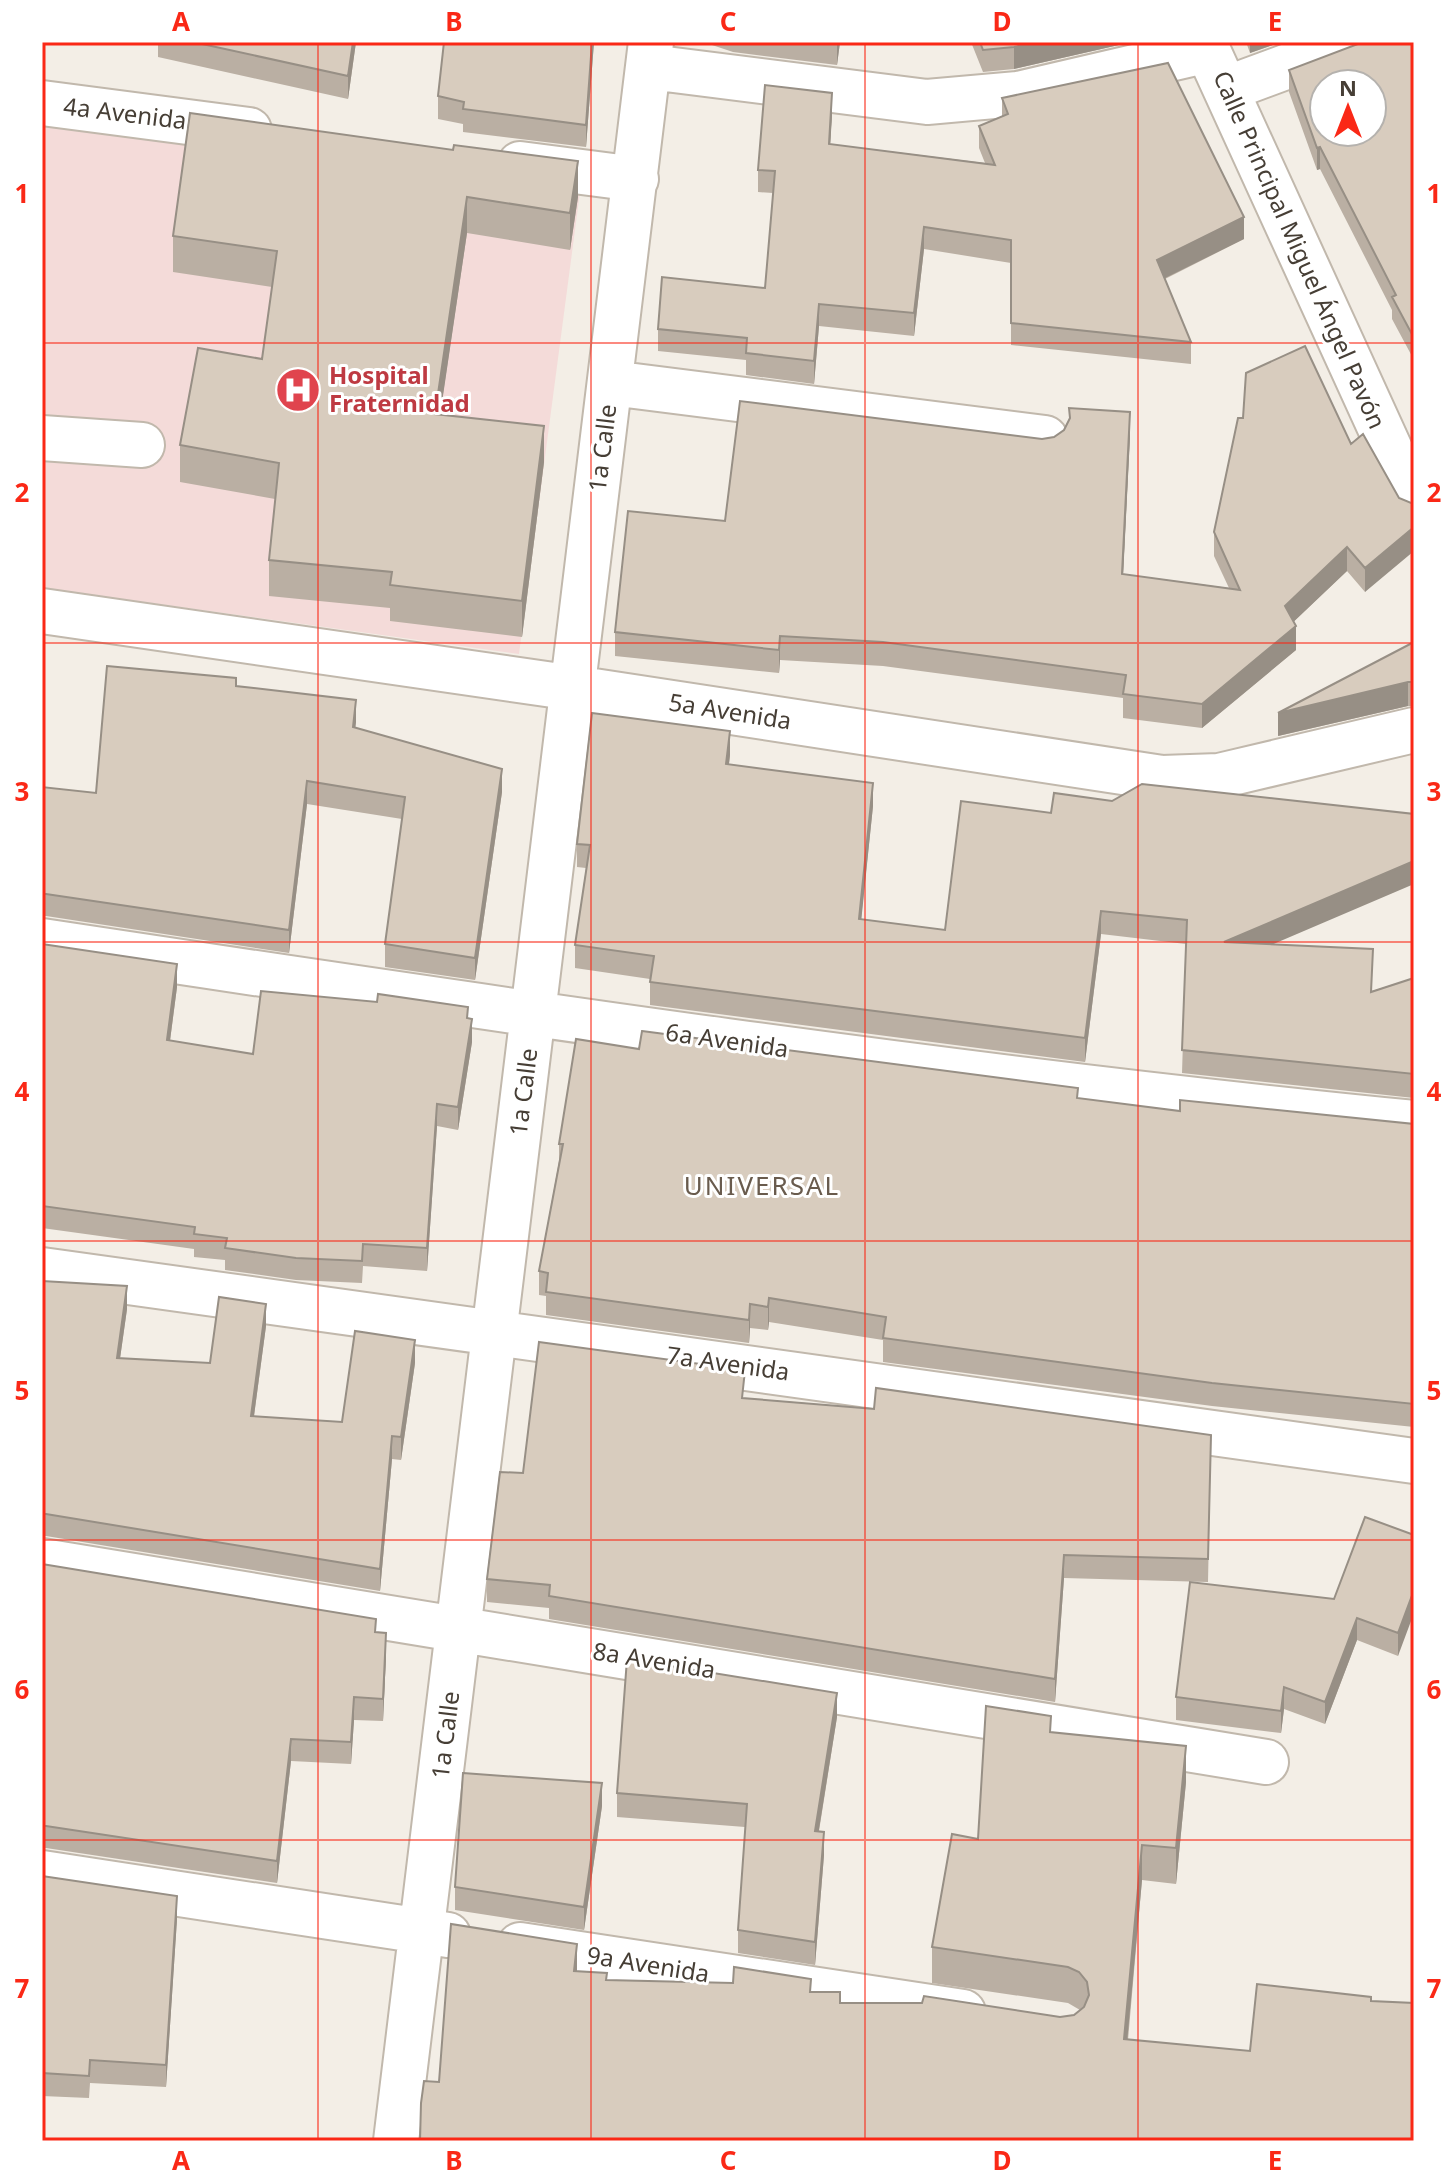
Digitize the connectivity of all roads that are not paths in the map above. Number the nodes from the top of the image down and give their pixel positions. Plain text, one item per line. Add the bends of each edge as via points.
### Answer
1 (1353, 42) edge
2 (1206, 46) edge
3 (650, 55) edge
4 (1226, 89) junction
5 (42, 103) edge
6 (292, 135) edge
7 (480, 159) edge
8 (636, 179) junction
9 (611, 383) junction
10 (42, 438) edge
11 (1045, 438) edge
12 (142, 445) dead end
13 (1414, 502) edge
14 (42, 611) edge
15 (574, 688) junction
16 (1414, 730) edge
17 (42, 941) edge
18 (533, 1015) junction
19 (1414, 1123) edge
20 (42, 1270) edge
21 (495, 1332) junction
22 (1414, 1461) edge
23 (42, 1561) edge
24 (459, 1629) junction
25 (1266, 1762) dead end
26 (42, 1873) edge
27 (421, 1930) junction
28 (1001, 2018) edge
29 (396, 2141) edge

1 - 4 street
2 - 3 street via 1018,94 927,102
2 - 4 street, Calle Principal Miguel Ángel Pavón
3 - 8 street, 1a Calle
4 - 13 street, Calle Principal Miguel Ángel Pavón
5 - 6 street, 4a Avenida
7 - 8 street
8 - 9 street, 1a Calle
9 - 11 street
9 - 15 street, 1a Calle
10 - 12 street
14 - 15 street, 5a Avenida
15 - 16 street, 5a Avenida via 1162,778 1219,776
15 - 18 street, 1a Calle
17 - 18 street, 6a Avenida
18 - 19 street, 6a Avenida via 1116,1092
18 - 21 street, 1a Calle
20 - 21 street, 7a Avenida
21 - 22 street, 7a Avenida
21 - 24 street, 1a Calle
23 - 24 street, 8a Avenida
24 - 25 street, 8a Avenida
24 - 27 street, 1a Calle
26 - 27 street, 9a Avenida
27 - 28 street, 9a Avenida
27 - 29 street, 1a Calle

